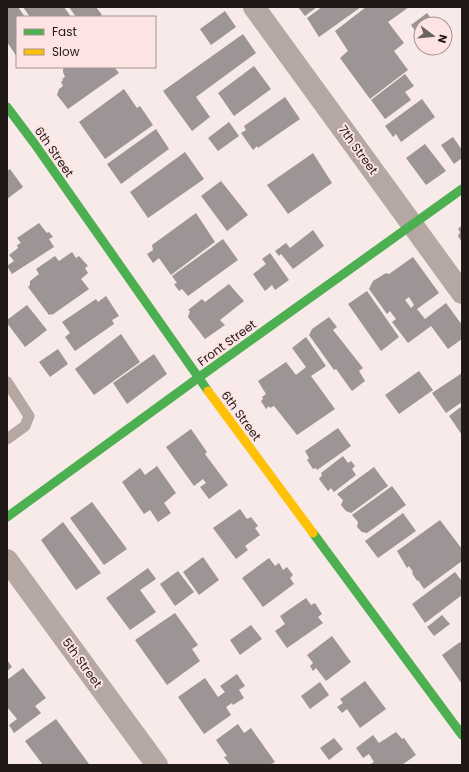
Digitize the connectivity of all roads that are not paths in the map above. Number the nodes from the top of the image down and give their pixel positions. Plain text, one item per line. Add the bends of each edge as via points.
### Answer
1 (254, 7) edge
2 (7, 107) edge
3 (462, 189) edge
4 (413, 225) junction
5 (462, 293) edge
6 (198, 378) junction
7 (7, 382) edge
8 (7, 439) edge
9 (7, 517) edge
10 (7, 560) edge
11 (462, 735) edge
12 (157, 765) edge

1 - 4 street, 7th Street
2 - 6 street, 6th Street
3 - 4 street, Front Street
4 - 5 street, 7th Street
4 - 6 street, Front Street
6 - 9 street, Front Street
6 - 11 street, 6th Street
7 - 8 lane via 29,416 25,426
10 - 12 street, 5th Street

